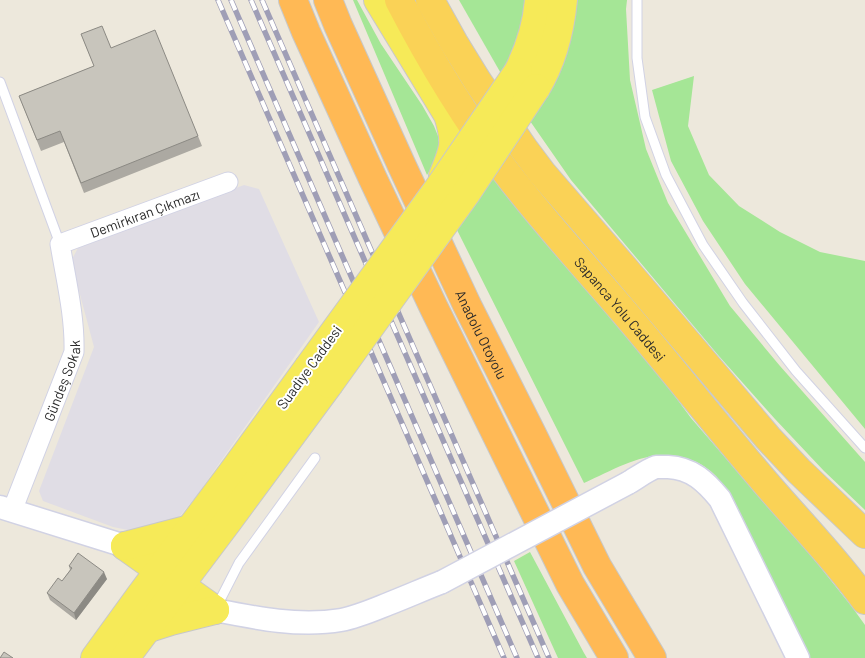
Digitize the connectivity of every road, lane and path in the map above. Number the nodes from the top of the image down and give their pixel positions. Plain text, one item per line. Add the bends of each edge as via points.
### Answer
1 (293, 0) edge
2 (328, 0) edge
3 (378, 0) edge
4 (399, 0) edge
5 (430, 0) edge
6 (438, 0) edge
7 (538, 0) edge
8 (563, 0) edge
9 (638, 0) edge
10 (454, 43) junction
11 (527, 80) junction
12 (0, 82) edge
13 (228, 182) dead end
14 (438, 189) junction
15 (60, 244) junction
16 (318, 376) junction
17 (865, 448) edge
18 (315, 458) dead end
19 (6, 509) edge
20 (190, 529) junction
21 (865, 534) edge
22 (125, 546) junction
23 (169, 578) junction
24 (140, 596) junction
25 (865, 600) edge
26 (214, 610) junction
27 (146, 630) junction
28 (95, 658) edge
29 (125, 658) edge
30 (614, 658) edge
31 (652, 658) edge
32 (798, 658) edge

1 - 30 highway via 434,308 570,584
2 - 31 highway, Anadolu Otoyolu via 467,305 597,566
3 - 14 main road via 443,106 452,127 453,152
4 - 25 highway, Sapanca Yolu Caddesi via 456,100 506,172
5 - 10 highway, Sapanca Yolu Caddesi
6 - 10 main road
7 - 11 main road via 529,47
8 - 11 main road via 561,21 549,62
9 - 17 lane via 637,58 645,117 666,175 703,245 743,303 796,371
10 - 21 highway, Sapanca Yolu Caddesi via 524,149 563,198 768,438
11 - 14 main road, Suadiye Caddesi, bridge
11 - 16 main road, Suadiye Caddesi, bridge via 467,192
12 - 15 lane
13 - 15 street, Demirkıran Çıkmazı
14 - 16 main road, Suadiye Caddesi, bridge
15 - 19 street, Gündeş Sokak via 72,315 74,352
16 - 20 main road, Suadiye Caddesi
16 - 23 main road, Suadiye Caddesi via 228,521
18 - 26 lane via 239,563
19 - 22 street
20 - 22 main road
20 - 23 main road, Suadiye Caddesi
22 - 23 main road
22 - 24 main road
23 - 24 main road, Suadiye Caddesi
23 - 26 main road
23 - 27 main road, Suadiye Caddesi
24 - 28 main road, Suadiye Caddesi
26 - 27 main road
26 - 32 street, bridge via 290,621 341,620 442,582 656,467 672,468 688,470 711,487 720,499
27 - 29 main road, Suadiye Caddesi

